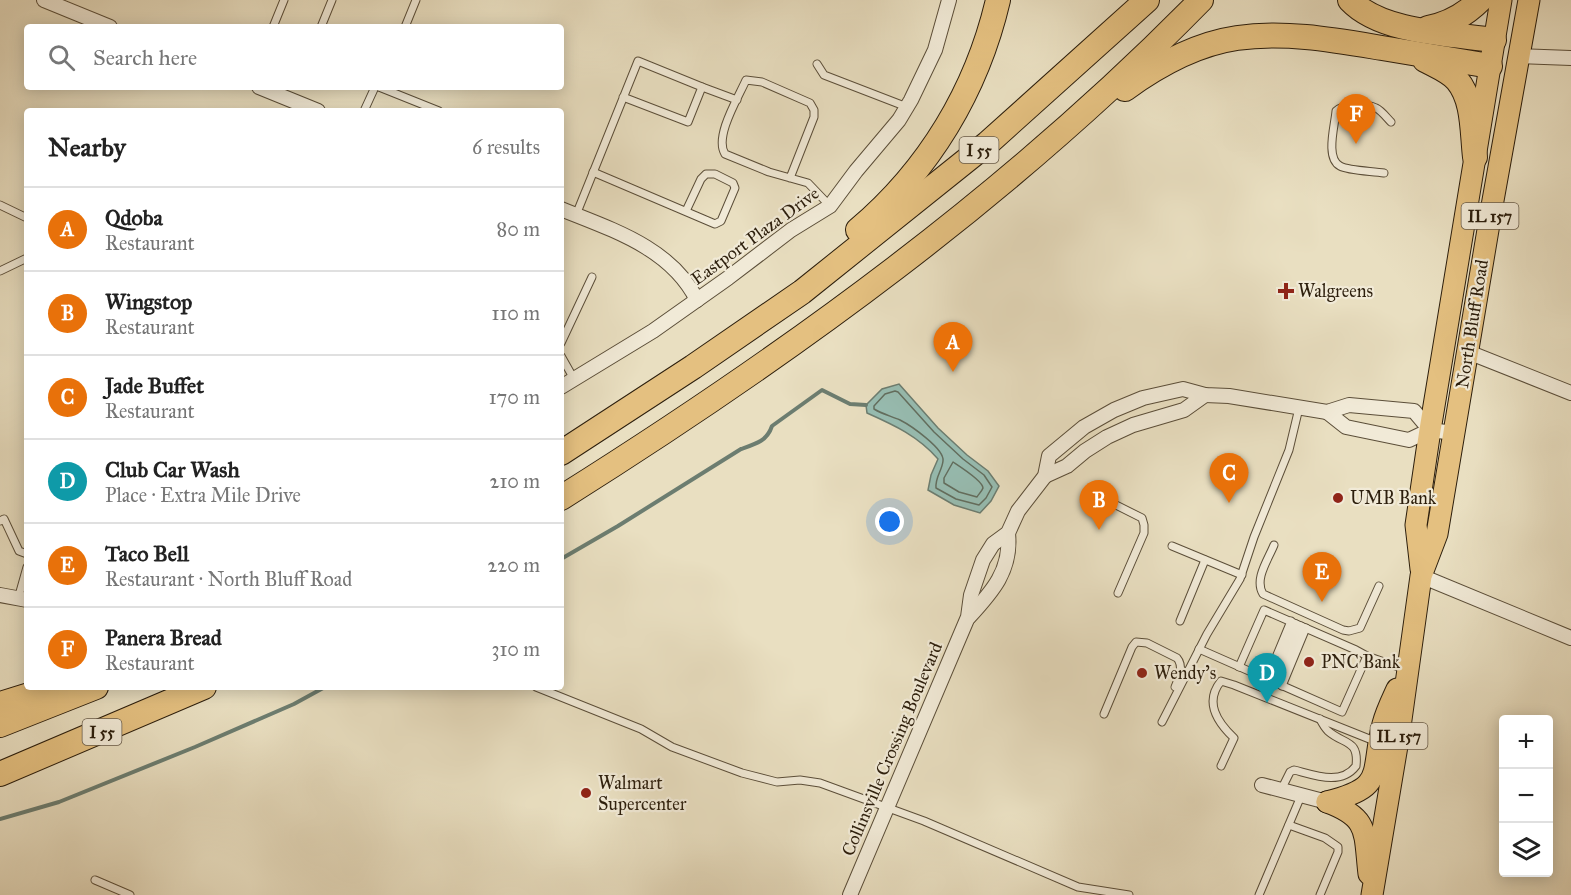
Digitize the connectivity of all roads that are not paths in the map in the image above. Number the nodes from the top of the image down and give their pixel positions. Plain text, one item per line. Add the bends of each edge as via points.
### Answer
1 (44, 0) edge
2 (284, 0) edge
3 (332, 0) edge
4 (416, 0) edge
5 (950, 0) edge
6 (998, 0) edge
7 (1147, 0) edge
8 (1201, 0) edge
9 (1350, 0) edge
10 (1480, 0) edge
11 (1501, 0) edge
12 (1529, 0) edge
13 (104, 24) edge
14 (274, 24) edge
15 (322, 24) edge
16 (406, 24) edge
17 (1420, 29) junction
18 (1494, 40) junction
19 (1410, 52) junction
20 (1520, 56) junction
21 (1571, 58) edge
22 (817, 64) dead end
23 (1490, 66) junction
24 (702, 87) junction
25 (266, 90) edge
26 (375, 90) edge
27 (385, 90) edge
28 (623, 97) junction
29 (737, 100) junction
30 (1095, 101) junction
31 (907, 107) junction
32 (311, 108) edge
33 (366, 108) edge
34 (431, 108) edge
35 (1391, 122) dead end
36 (1475, 157) junction
37 (593, 172) junction
38 (1384, 173) dead end
39 (790, 177) junction
40 (0, 205) edge
41 (830, 206) junction
42 (564, 210) edge
43 (686, 211) junction
44 (576, 215) junction
45 (24, 217) edge
46 (24, 259) edge
47 (0, 271) edge
48 (592, 277) dead end
49 (802, 292) junction
50 (697, 300) junction
51 (564, 337) edge
52 (1468, 352) junction
53 (564, 361) edge
54 (574, 379) junction
55 (564, 385) edge
56 (1571, 393) edge
57 (1204, 395) junction
58 (1299, 408) junction
59 (1327, 412) junction
60 (1430, 430) junction
61 (1454, 433) junction
62 (564, 451) edge
63 (1045, 476) junction
64 (1088, 491) dead end
65 (564, 496) edge
66 (0, 511) edge
67 (2, 520) edge
68 (1008, 533) junction
69 (1274, 545) dead end
70 (1172, 546) dead end
71 (24, 553) edge
72 (1205, 560) junction
73 (1242, 575) junction
74 (1421, 576) junction
75 (1379, 586) dead end
76 (1118, 593) dead end
77 (0, 595) edge
78 (22, 600) edge
79 (968, 617) junction
80 (1180, 621) dead end
81 (1299, 625) junction
82 (1571, 638) edge
83 (1199, 650) junction
84 (1367, 656) junction
85 (1407, 665) junction
86 (1239, 667) junction
87 (1275, 682) junction
88 (49, 690) edge
89 (88, 690) edge
90 (197, 690) edge
91 (544, 690) edge
92 (0, 704) edge
93 (1171, 704) junction
94 (1104, 714) dead end
95 (1319, 719) junction
96 (1162, 722) dead end
97 (0, 725) edge
98 (1380, 743) junction
99 (1221, 766) dead end
100 (9, 771) edge
101 (1262, 784) dead end
102 (0, 787) edge
103 (1281, 790) junction
104 (1301, 796) junction
105 (1327, 802) junction
106 (887, 806) junction
107 (1289, 825) junction
108 (95, 880) dead end
109 (130, 895) edge
110 (850, 895) edge
111 (1129, 895) edge
112 (1259, 895) edge
113 (1320, 895) edge
114 (1372, 895) edge

1 - 13 street
2 - 14 lane
3 - 15 lane
4 - 16 lane
5 - 31 street, Eastport Plaza Drive via 935,50
6 - 49 highway via 974,75 940,138 873,217 814,270
7 - 49 highway, I 55 via 988,142
8 - 30 highway, I 55
9 - 17 highway via 1376,18
10 - 17 highway via 1456,20
11 - 18 main road, North Bluff Road / IL 157
12 - 20 main road, North Bluff Road / IL 157
17 - 18 highway
18 - 20 main road
18 - 23 main road, North Bluff Road / IL 157
19 - 23 highway
19 - 30 highway via 1294,36 1235,38 1173,59 1125,89
19 - 36 highway via 1457,80 1468,100
20 - 21 street
20 - 23 main road
20 - 52 main road, North Bluff Road / IL 157
22 - 31 lane via 824,75
23 - 36 main road, North Bluff Road / IL 157
24 - 28 lane via 688,122
24 - 28 lane via 638,61
24 - 29 lane
25 - 32 street
26 - 33 lane
27 - 34 lane
28 - 37 lane
29 - 39 lane via 722,136 725,154
29 - 39 lane via 746,80 753,79 810,104 814,117
30 - 65 highway, I 55 via 948,227 819,327
31 - 41 street, Eastport Plaza Drive
35 - 38 lane via 1375,107 1348,104 1336,111 1331,152 1334,160 1340,166
36 - 60 main road, North Bluff Road / IL 157
37 - 43 lane
37 - 44 lane
39 - 41 lane via 808,183
40 - 45 lane
41 - 50 street, Eastport Plaza Drive
42 - 44 street
43 - 43 lane via 715,224 721,221 735,188 733,183 706,174
44 - 50 street via 664,258 688,282
46 - 47 lane
48 - 51 lane
49 - 62 highway, I 55
50 - 54 street, Eastport Plaza Drive
52 - 56 street
52 - 61 main road, North Bluff Road / IL 157
53 - 54 lane
54 - 55 street, Eastport Plaza Drive
57 - 58 street, Collinsville Crossing Boulevard
57 - 63 street, Collinsville Crossing Boulevard via 1184,410 1107,436
57 - 63 street, Collinsville Crossing Boulevard via 1183,389 1143,398 1114,410 1084,427 1049,456
58 - 59 street, Collinsville Crossing Boulevard
58 - 73 lane via 1289,450
59 - 60 street, Collinsville Crossing Boulevard via 1347,427 1409,440
59 - 60 street, Collinsville Crossing Boulevard via 1349,405 1414,411
60 - 61 street, Collinsville Crossing Boulevard
60 - 74 main road, North Bluff Road / IL 157 via 1416,525
61 - 74 main road, North Bluff Road / IL 157 via 1437,534
63 - 68 street, Collinsville Crossing Boulevard via 1018,511
64 - 76 lane via 1142,518 1144,533
66 - 67 lane
67 - 71 lane via 19,551
68 - 79 street, Collinsville Crossing Boulevard via 993,544 983,560
68 - 79 street, Collinsville Crossing Boulevard via 1010,549 995,587
69 - 75 lane via 1259,580 1263,594 1343,630 1360,628
70 - 72 lane
72 - 73 lane
72 - 80 lane
73 - 83 lane
74 - 82 street
74 - 85 main road, North Bluff Road / IL 157
77 - 78 street
79 - 106 street, Collinsville Crossing Boulevard
81 - 84 lane
81 - 86 lane via 1264,610
81 - 87 lane
81 - 87 lane
83 - 86 lane
83 - 93 lane
84 - 85 lane
84 - 87 lane via 1342,712
85 - 98 main road via 1383,723
85 - 114 main road, North Bluff Road / IL 157
86 - 87 lane
88 - 92 highway
89 - 97 highway, I 55
90 - 100 highway, I 55
91 - 106 lane via 641,729 672,747 742,773 777,782 820,783
93 - 94 lane via 1180,661 1173,654 1140,641 1132,647
93 - 96 lane
95 - 98 lane
95 - 99 lane via 1221,681 1213,693 1214,710 1234,738
95 - 103 lane via 1328,731 1353,746 1356,766 1348,776 1336,778 1294,770
98 - 105 main road via 1375,772 1365,788
100 - 102 highway
101 - 103 street
103 - 104 street
104 - 105 street
104 - 107 lane
105 - 114 main road via 1344,808 1360,824
106 - 110 street, Collinsville Crossing Boulevard
106 - 111 lane via 1078,887
107 - 112 lane
107 - 113 lane via 1338,847
108 - 109 lane

